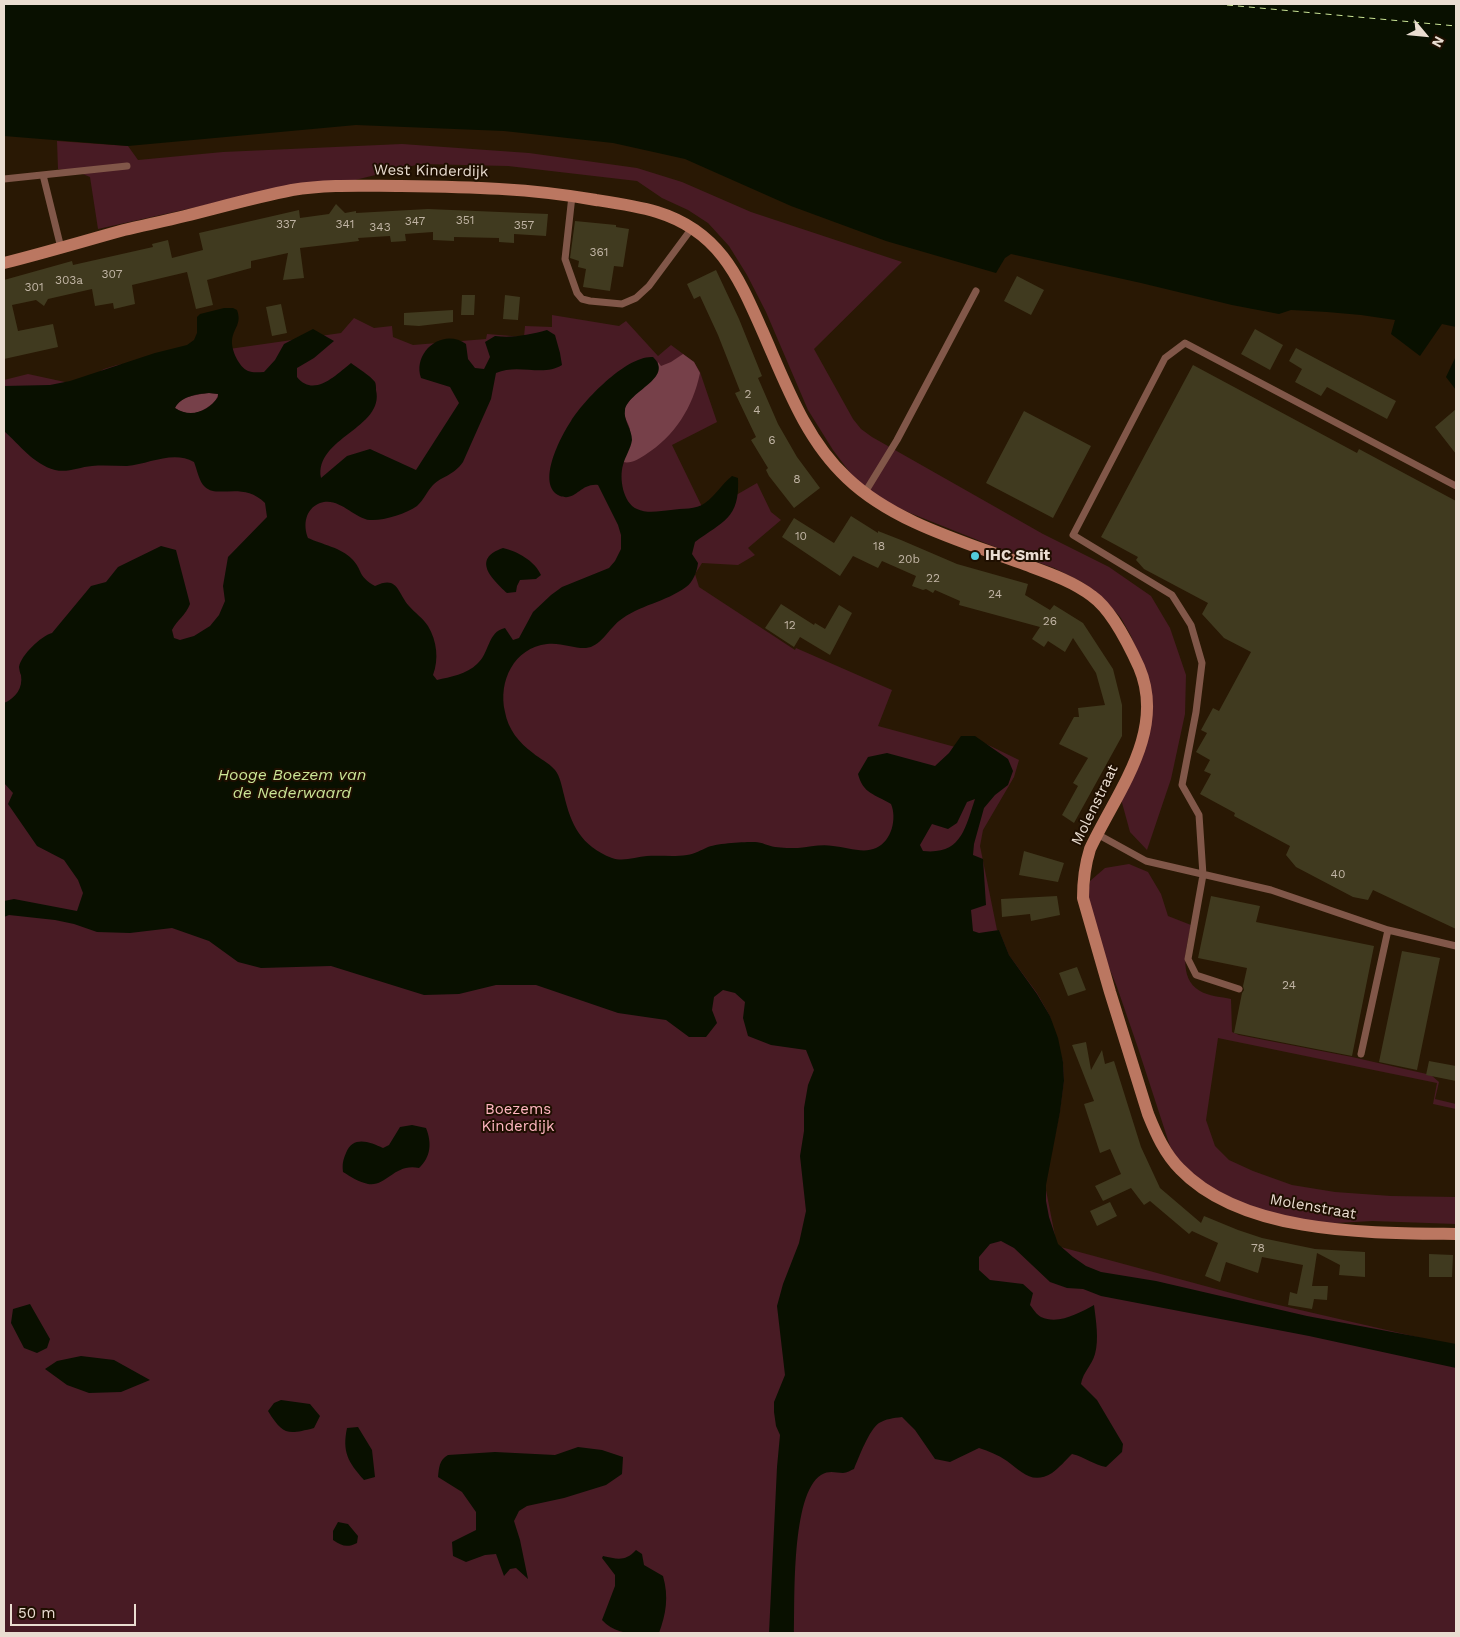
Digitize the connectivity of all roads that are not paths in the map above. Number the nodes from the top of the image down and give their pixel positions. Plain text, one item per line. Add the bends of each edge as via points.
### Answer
1 (127, 166) dead end
2 (43, 175) junction
3 (4, 179) edge
4 (572, 196) junction
5 (692, 228) junction
6 (61, 248) junction
7 (4, 263) edge
8 (976, 291) dead end
9 (779, 370) joint
10 (1456, 486) edge
11 (864, 494) junction
12 (1097, 834) junction
13 (1203, 875) junction
14 (1388, 930) junction
15 (1456, 946) edge
16 (1238, 989) dead end
17 (1361, 1054) dead end
18 (1456, 1234) edge

1 - 2 lane
2 - 3 lane
2 - 6 lane
4 - 5 street, West Kinderdijk via 659,213
4 - 5 lane via 566,259 582,299 622,304 636,298 649,286
4 - 6 street, West Kinderdijk via 516,189 306,188 126,229
5 - 9 street, West Kinderdijk via 726,259 740,282
6 - 7 street, West Kinderdijk
8 - 11 lane via 897,440
9 - 11 street, Molenstraat via 824,454
10 - 13 lane via 1185,344 1165,358 1073,535 1172,595 1191,625 1202,663 1182,785 1199,815
11 - 12 street, Molenstraat via 914,522 1078,587 1106,610 1141,673 1146,690 1147,720 1138,753
12 - 13 lane via 1146,861
12 - 18 street, Molenstraat via 1085,864 1083,898 1153,1127 1181,1170 1200,1187 1223,1200 1283,1221 1363,1232
13 - 14 lane via 1271,890
13 - 16 lane via 1188,959 1196,975
14 - 15 lane
14 - 17 lane

